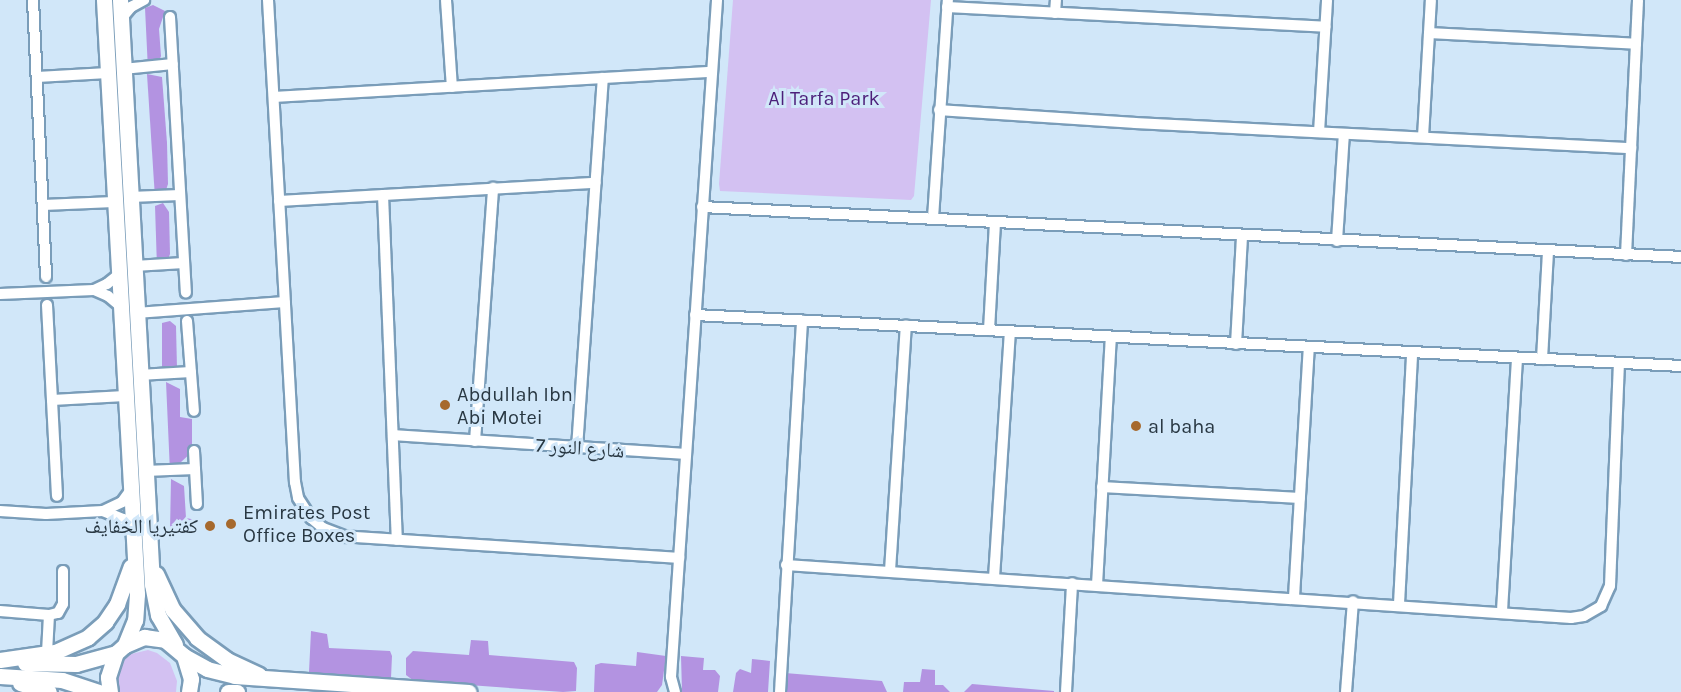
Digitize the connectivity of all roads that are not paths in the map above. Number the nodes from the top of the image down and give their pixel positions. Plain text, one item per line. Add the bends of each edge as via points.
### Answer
1 (34, 0) edge
2 (104, 0) edge
3 (120, 0) edge
4 (144, 0) edge
5 (268, 0) edge
6 (446, 0) edge
7 (717, 0) edge
8 (1056, 0) edge
9 (1327, 0) edge
10 (1431, 0) edge
11 (1638, 0) edge
12 (947, 4) edge
13 (1055, 13) junction
14 (170, 17) dead end
15 (121, 19) junction
16 (1325, 27) junction
17 (1429, 33) junction
18 (1636, 44) junction
19 (173, 64) junction
20 (123, 69) junction
21 (711, 72) junction
22 (108, 73) junction
23 (36, 77) junction
24 (603, 78) junction
25 (452, 87) junction
26 (274, 97) junction
27 (939, 110) junction
28 (110, 128) junction
29 (1319, 132) junction
30 (1344, 134) junction
31 (1423, 137) junction
32 (1631, 148) junction
33 (129, 174) junction
34 (595, 183) junction
35 (493, 188) junction
36 (180, 195) junction
37 (382, 195) junction
38 (130, 197) junction
39 (279, 201) junction
40 (114, 202) junction
41 (43, 205) junction
42 (702, 207) junction
43 (933, 218) junction
44 (995, 222) junction
45 (1242, 236) junction
46 (1337, 241) junction
47 (1548, 251) junction
48 (1626, 255) junction
49 (1681, 257) edge
50 (184, 263) junction
51 (134, 266) junction
52 (118, 275) junction
53 (46, 278) dead end
54 (94, 290) junction
55 (186, 293) dead end
56 (0, 294) edge
57 (285, 302) junction
58 (47, 305) dead end
59 (120, 306) junction
60 (136, 313) junction
61 (695, 315) junction
62 (187, 321) dead end
63 (802, 321) junction
64 (906, 326) junction
65 (989, 330) junction
66 (1010, 332) junction
67 (1111, 337) junction
68 (137, 340) junction
69 (1236, 344) junction
70 (1309, 348) junction
71 (1412, 352) junction
72 (1517, 358) junction
73 (1542, 359) junction
74 (1619, 363) junction
75 (1681, 366) edge
76 (191, 372) junction
77 (140, 375) junction
78 (125, 396) junction
79 (52, 400) junction
80 (194, 411) dead end
81 (393, 435) junction
82 (475, 441) junction
83 (577, 448) junction
84 (194, 451) dead end
85 (685, 454) junction
86 (195, 469) junction
87 (145, 471) junction
88 (1102, 487) junction
89 (130, 491) junction
90 (57, 496) dead end
91 (1300, 498) junction
92 (197, 504) dead end
93 (0, 511) edge
94 (103, 511) junction
95 (133, 529) junction
96 (398, 540) junction
97 (134, 554) junction
98 (679, 558) junction
99 (150, 563) junction
100 (786, 565) junction
101 (63, 571) dead end
102 (890, 571) junction
103 (994, 578) junction
104 (1072, 583) junction
105 (1097, 585) junction
106 (1294, 597) junction
107 (1353, 601) junction
108 (1399, 604) junction
109 (0, 611) edge
110 (1502, 611) junction
111 (49, 615) junction
112 (120, 649) junction
113 (179, 650) junction
114 (47, 653) junction
115 (0, 660) edge
116 (0, 677) edge
117 (671, 677) junction
118 (267, 679) junction
119 (778, 689) edge
120 (49, 692) edge
121 (99, 692) edge
122 (110, 692) edge
123 (189, 692) edge
124 (228, 692) edge
125 (237, 692) edge
126 (468, 692) edge
127 (664, 692) edge
128 (675, 692) edge
129 (1066, 692) edge
130 (1346, 692) edge

1 - 23 street
2 - 22 main road
3 - 15 main road
4 - 15 street
5 - 26 street
6 - 25 street
7 - 21 street
8 - 13 street
9 - 16 street
10 - 17 street
11 - 18 street
12 - 13 street
12 - 27 street
13 - 16 street
14 - 19 street
15 - 20 main road
16 - 29 street
17 - 18 street
17 - 31 street
18 - 32 street
19 - 20 street
19 - 36 street
20 - 33 main road
21 - 24 street
21 - 42 street
22 - 23 street
22 - 28 main road
23 - 41 street
24 - 25 street
24 - 34 street
25 - 26 street
26 - 39 street
27 - 29 street
27 - 43 street
28 - 33 main road via 118,128
28 - 40 main road
29 - 30 street
30 - 31 street
30 - 46 street
31 - 32 street
32 - 48 street
33 - 38 main road
34 - 35 street
34 - 83 street
35 - 37 street
35 - 82 street
36 - 38 street
36 - 50 street
37 - 39 street
37 - 81 street
38 - 51 main road
39 - 57 street
40 - 41 street
40 - 52 main road
41 - 53 street
42 - 43 street
42 - 61 street
43 - 44 street
44 - 45 street
44 - 65 street
45 - 46 street
45 - 69 street
46 - 47 street
47 - 48 street
47 - 73 street
48 - 49 street
50 - 51 street
50 - 55 street
51 - 60 main road
52 - 54 street
52 - 59 main road
54 - 56 street
54 - 59 street
57 - 60 street
57 - 96 street via 294,502 302,519 324,534
58 - 79 street
59 - 68 main road via 128,336
59 - 78 main road
60 - 68 main road
61 - 63 street
61 - 85 street
62 - 76 street
63 - 64 street
63 - 100 street
64 - 65 street
64 - 102 street
65 - 66 street
66 - 67 street
66 - 103 street
67 - 69 street
67 - 88 street
68 - 77 main road
69 - 70 street
70 - 71 street
70 - 91 street
71 - 72 street
71 - 108 street
72 - 73 street
72 - 110 street
73 - 74 street
74 - 75 street
74 - 110 street via 1608,593 1601,606 1584,616
76 - 77 street
76 - 80 street
77 - 87 main road
78 - 79 street
78 - 89 main road
79 - 90 street
81 - 82 street, شارع النور 7
81 - 96 street
82 - 83 street, شارع النور 7
83 - 85 street, شارع النور 7
84 - 86 street
85 - 98 street
86 - 87 street
86 - 92 street
87 - 99 main road
88 - 91 street
88 - 105 street
89 - 94 street via 122,502
89 - 95 main road
91 - 106 street
93 - 94 street
94 - 95 street via 116,515
95 - 97 main road
96 - 98 street
97 - 112 main road via 137,607 135,620
97 - 114 main road via 122,595 105,622 77,644
98 - 117 street
99 - 113 main road via 156,608
99 - 118 main road via 173,610 197,638 227,660
100 - 102 street
100 - 119 street
101 - 111 street via 62,609
102 - 103 street
103 - 104 street
104 - 105 street
104 - 129 street
105 - 106 street
106 - 107 street
107 - 108 street
107 - 130 street
108 - 110 street
109 - 111 street
111 - 114 street
112 - 113 main road via 144,637 165,640
112 - 115 main road via 76,664
112 - 122 main road via 108,677
113 - 118 main road via 221,674
113 - 123 main road via 191,679
114 - 115 main road
116 - 120 main road
116 - 121 main road via 62,680
117 - 127 street
117 - 128 street
118 - 126 main road
124 - 125 main road

